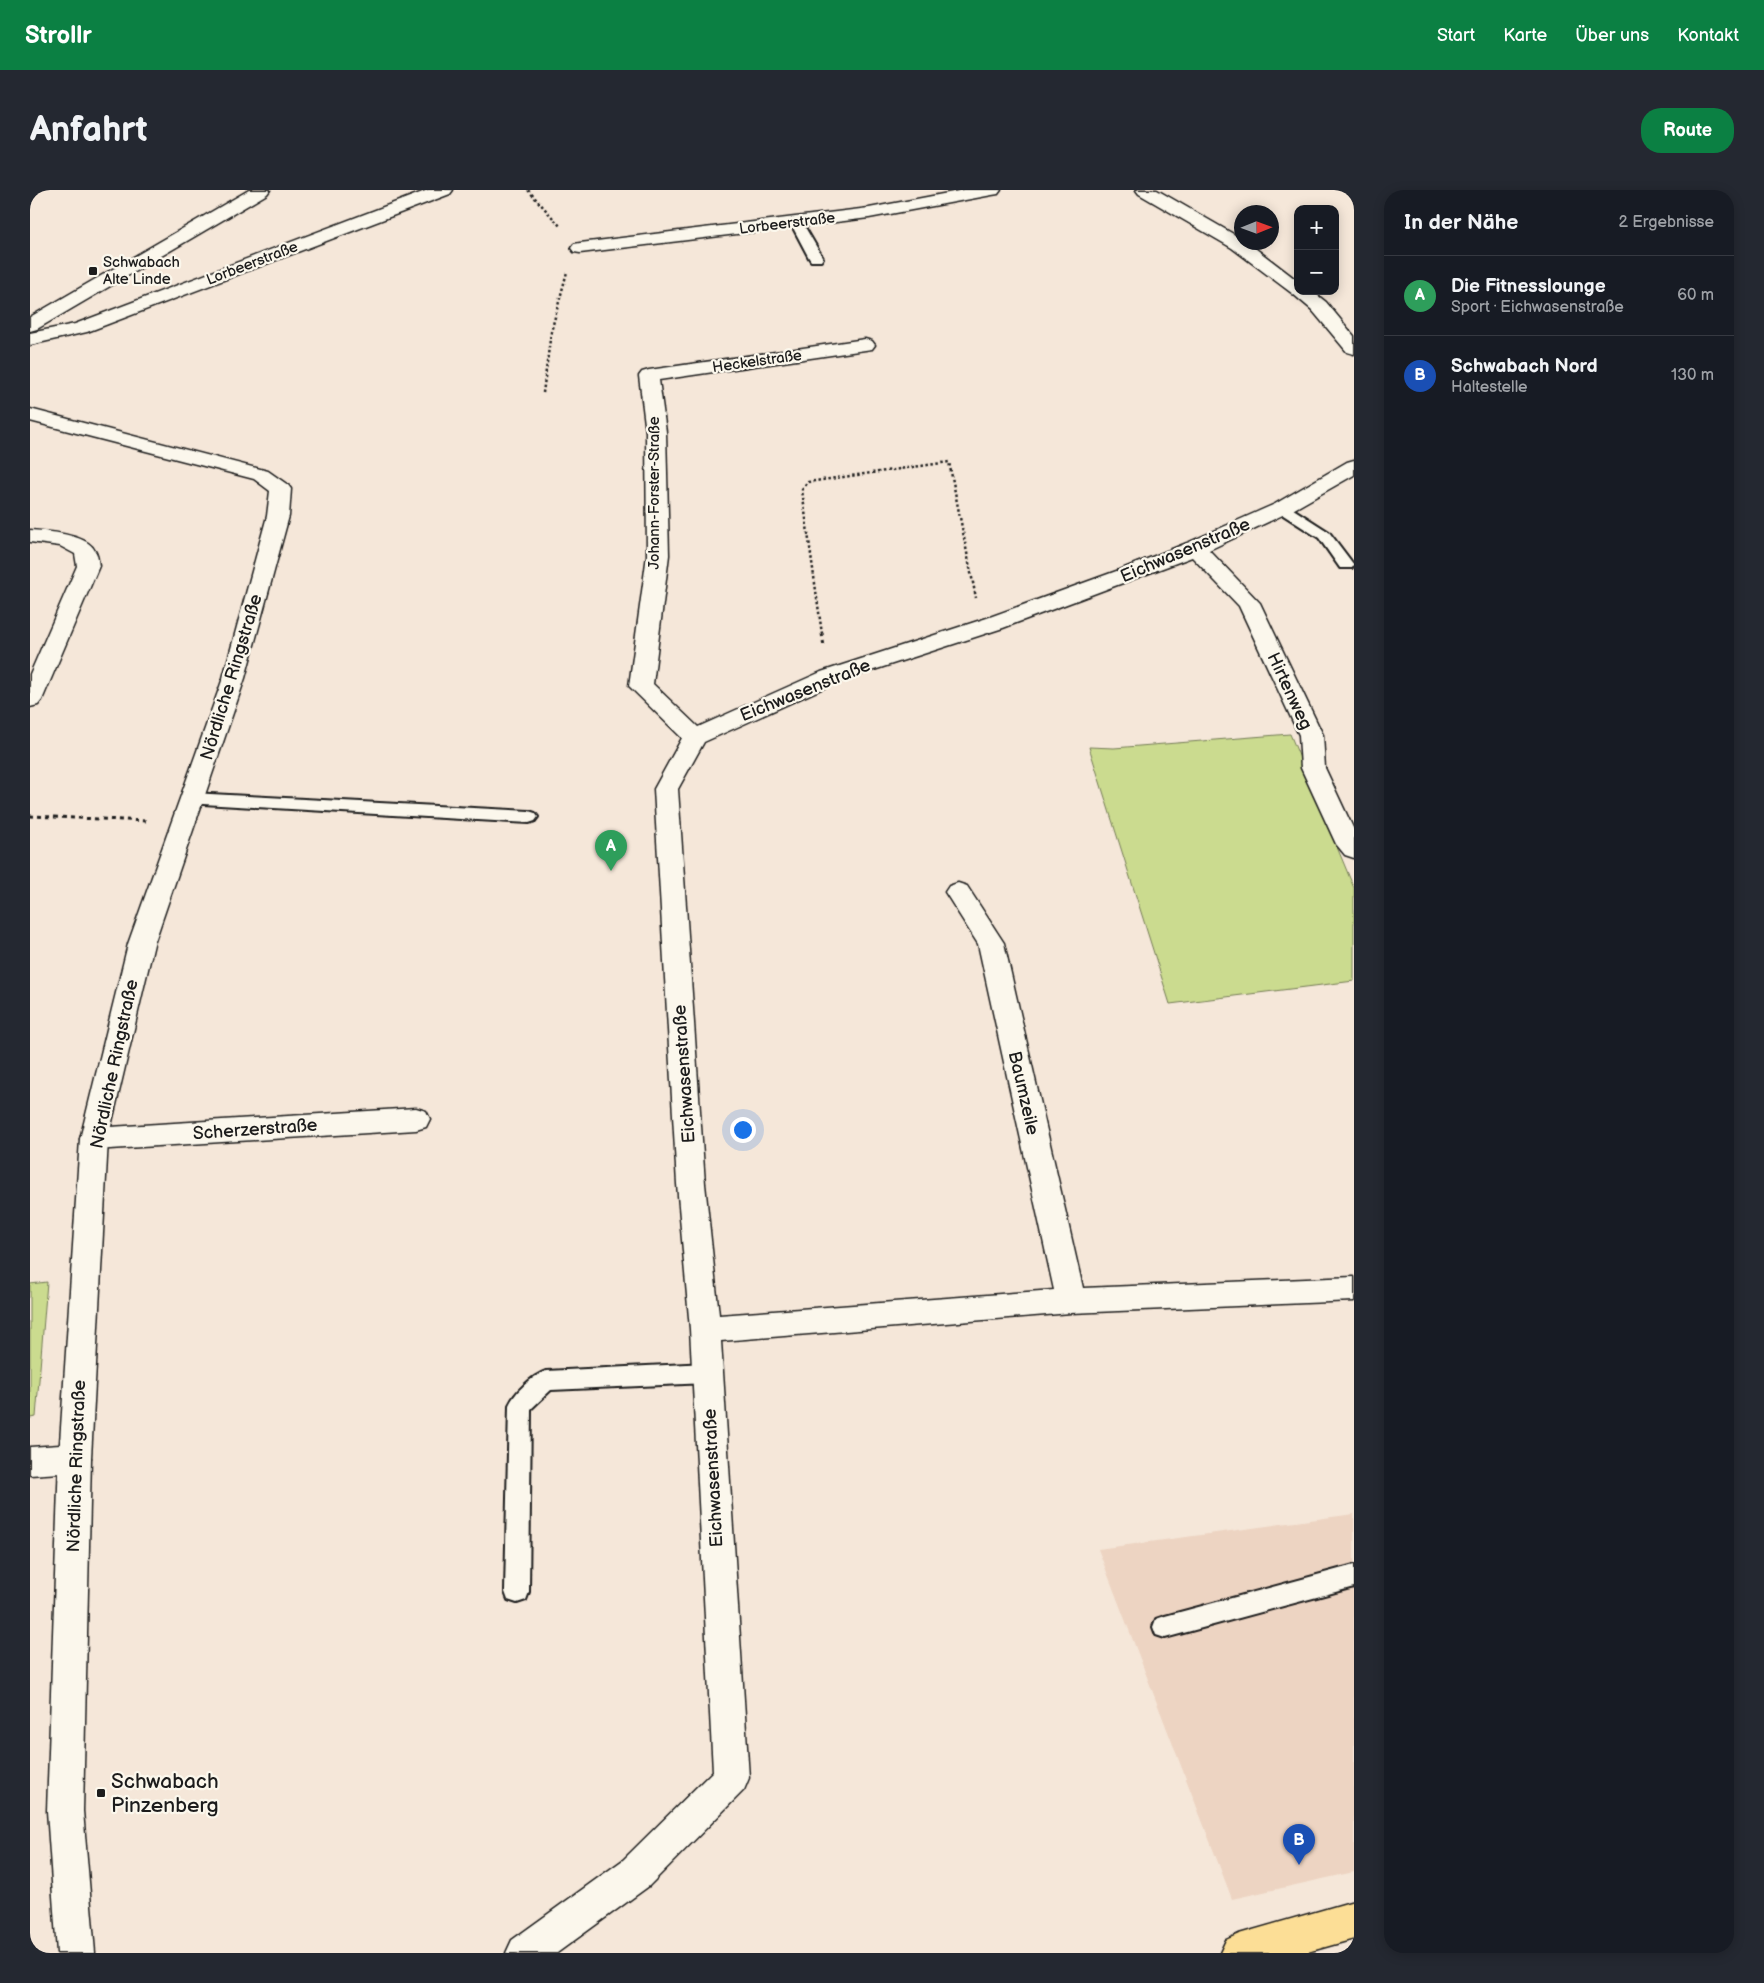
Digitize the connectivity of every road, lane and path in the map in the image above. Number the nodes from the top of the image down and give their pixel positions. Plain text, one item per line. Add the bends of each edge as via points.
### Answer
1 (444, 190) edge
2 (528, 190) edge
3 (992, 190) edge
4 (1145, 190) edge
5 (252, 192) edge
6 (796, 222) junction
7 (580, 248) junction
8 (816, 258) dead end
9 (1294, 286) edge
10 (1305, 295) edge
11 (30, 325) edge
12 (30, 339) edge
13 (865, 345) dead end
14 (1354, 348) edge
15 (649, 376) joint
16 (543, 393) dead end
17 (30, 415) edge
18 (1354, 466) edge
19 (1282, 508) junction
20 (30, 536) edge
21 (1195, 548) junction
22 (1346, 565) dead end
23 (995, 623) junction
24 (829, 677) junction
25 (30, 700) edge
26 (695, 737) junction
27 (187, 811) junction
28 (30, 816) edge
29 (528, 816) dead end
30 (1354, 848) edge
31 (958, 892) dead end
32 (416, 1119) dead end
33 (94, 1139) junction
34 (1354, 1289) edge
35 (1071, 1301) junction
36 (705, 1329) junction
37 (707, 1374) junction
38 (75, 1458) junction
39 (30, 1461) edge
40 (1354, 1576) edge
41 (517, 1592) dead end
42 (1165, 1627) dead end
43 (1354, 1920) edge
44 (76, 1953) edge
45 (525, 1953) edge
46 (1239, 1953) edge

1 - 12 street, Lorbeerstraße via 80,328
2 - 7 path
3 - 6 street, Lorbeerstraße via 869,213
4 - 9 street via 1238,244
5 - 11 street
6 - 7 street, Lorbeerstraße
6 - 8 lane
7 - 16 path via 562,286 545,366
10 - 14 street via 1319,306
13 - 15 street, Heckelstraße
15 - 26 street, Johann-Forster-Straße via 656,432 658,555 641,686
17 - 27 street, Nördliche Ringstraße via 261,475 281,489 278,516 234,678
18 - 19 street, Eichwasenstraße
19 - 21 street, Eichwasenstraße
19 - 22 lane via 1324,535
20 - 25 street via 65,540 84,551 88,566
21 - 23 street, Eichwasenstraße
21 - 30 street, Hirtenweg via 1249,603 1311,735 1313,768 1348,844
23 - 24 street, Eichwasenstraße
23 - 24 path via 976,598 949,462 808,482 802,490
24 - 26 street, Eichwasenstraße
26 - 36 street, Eichwasenstraße via 666,789 691,1184
27 - 28 path
27 - 29 lane
27 - 33 street, Nördliche Ringstraße via 141,944
31 - 35 street, Baumzeile via 991,944
32 - 33 street, Scherzerstraße
33 - 38 street, Nördliche Ringstraße
34 - 35 street
35 - 36 street
36 - 37 street, Eichwasenstraße
37 - 41 lane via 546,1381 520,1405
37 - 45 street, Eichwasenstraße via 730,1778 636,1873
38 - 39 street
38 - 44 street, Nördliche Ringstraße via 65,1811
40 - 42 lane
43 - 46 main road

